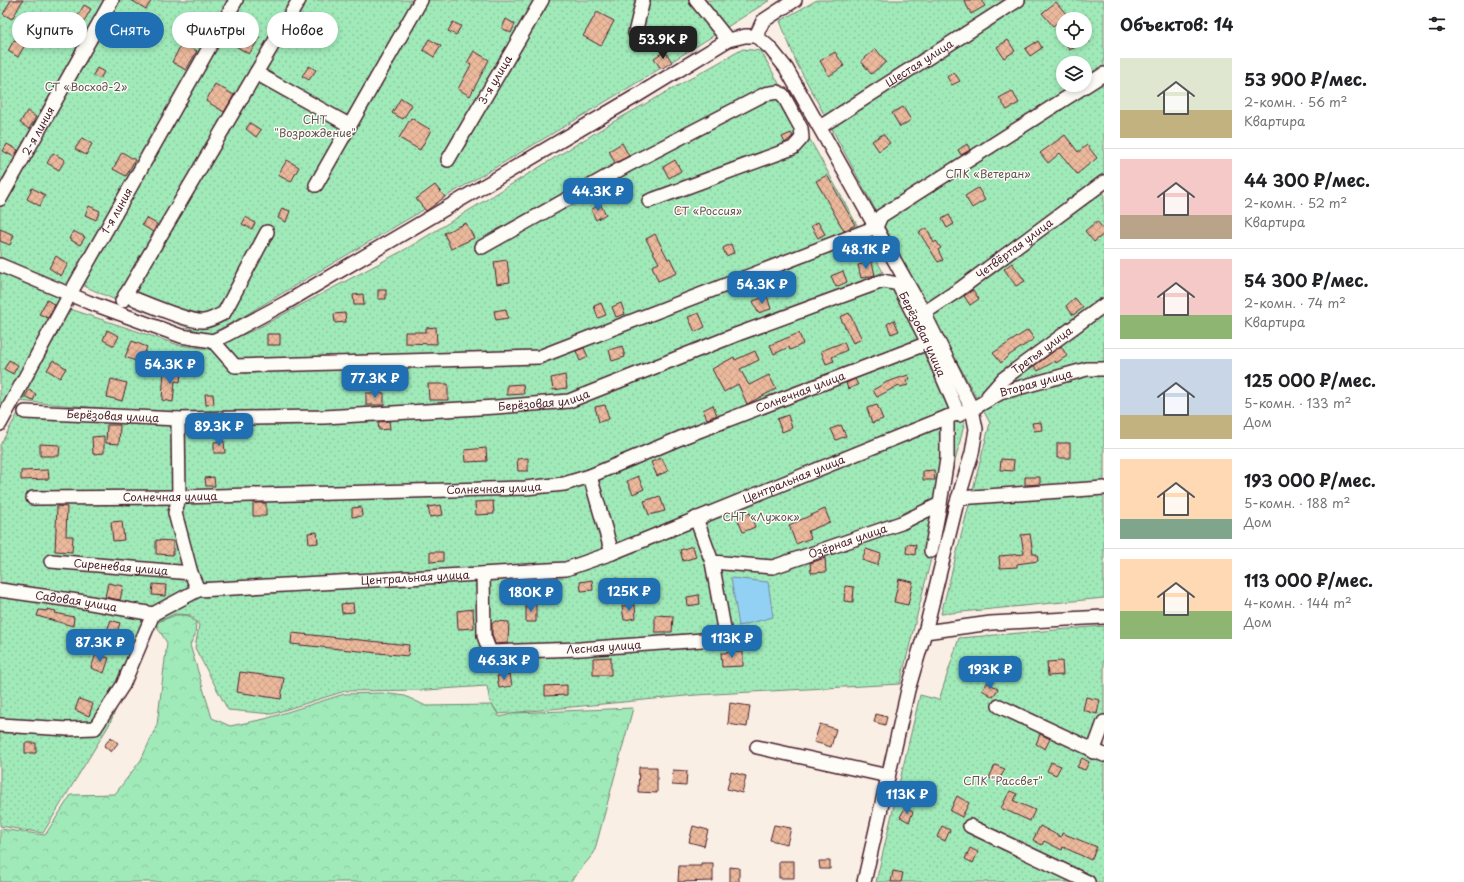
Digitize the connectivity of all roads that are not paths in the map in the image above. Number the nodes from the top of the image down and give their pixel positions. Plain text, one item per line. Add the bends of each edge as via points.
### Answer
1 (112, 0) edge
2 (236, 0) edge
3 (299, 0) edge
4 (421, 0) edge
5 (542, 0) edge
6 (643, 0) edge
7 (696, 0) edge
8 (795, 0) edge
9 (1018, 0) edge
10 (635, 33) dead end
11 (756, 36) junction
12 (728, 40) junction
13 (256, 73) junction
14 (1104, 74) edge
15 (350, 125) junction
16 (820, 127) junction
17 (448, 160) dead end
18 (1104, 182) edge
19 (316, 185) dead end
20 (0, 199) edge
21 (649, 201) dead end
22 (876, 227) junction
23 (267, 232) dead end
24 (482, 247) dead end
25 (0, 265) edge
26 (70, 294) junction
27 (1104, 305) edge
28 (924, 313) junction
29 (213, 341) junction
30 (928, 343) junction
31 (1104, 369) edge
32 (985, 401) junction
33 (972, 409) junction
34 (25, 412) dead end
35 (953, 416) junction
36 (178, 419) junction
37 (0, 424) edge
38 (590, 476) junction
39 (1104, 488) edge
40 (179, 497) junction
41 (33, 498) dead end
42 (958, 498) junction
43 (940, 504) junction
44 (696, 518) junction
45 (931, 550) dead end
46 (612, 553) junction
47 (51, 561) dead end
48 (712, 562) junction
49 (191, 573) junction
50 (483, 574) junction
51 (0, 590) edge
52 (198, 590) junction
53 (153, 614) junction
54 (1104, 618) edge
55 (925, 632) junction
56 (999, 706) dead end
57 (1104, 722) edge
58 (0, 725) edge
59 (758, 747) dead end
60 (1099, 753) edge
61 (888, 776) junction
62 (970, 826) dead end
63 (864, 882) edge
64 (1088, 882) edge

1 - 20 street, 2-я линия
2 - 26 street, 1-я линия
3 - 13 street
4 - 15 street
5 - 17 street, 3-я улица
6 - 10 street
7 - 12 street
8 - 11 street via 763,21
9 - 16 street, Шестая улица
11 - 12 street
11 - 16 street via 770,48 786,68
12 - 29 street via 287,302
13 - 15 street
13 - 23 street via 123,298 188,318 203,321 214,318 224,313
14 - 22 street via 881,216
15 - 19 street
16 - 22 street
18 - 28 street, Четвёртая улица
21 - 24 street via 793,148 802,138 801,128 783,95 778,92 765,94 626,166
22 - 28 street
22 - 29 street via 539,357 235,366
25 - 26 street
26 - 29 street via 180,336
26 - 37 street, 1-я линия
27 - 32 street, Третья улица via 1003,379
28 - 33 street
30 - 35 street, Берёзовая улица
30 - 36 street, Берёзовая улица via 898,284 883,281 738,334 569,401 496,408 324,417
30 - 38 street, Солнечная улица via 683,437
31 - 32 street, Вторая улица via 1087,369 1000,393
32 - 33 street, Вторая улица
33 - 35 street, Центральная улица
33 - 42 street via 976,429
34 - 36 street, Берёзовая улица
35 - 43 street
35 - 44 street, Центральная улица
36 - 40 street
38 - 40 street, Солнечная улица via 564,484 525,488
38 - 46 street
39 - 42 street
40 - 41 street, Солнечная улица
40 - 49 street via 175,513
42 - 55 street
43 - 45 street
43 - 48 street, Озёрная улица via 901,523 773,567
44 - 46 street, Центральная улица
44 - 48 street
46 - 50 street, Центральная улица via 566,569
47 - 49 street, Сиреневая улица
48 - 50 street, Лесная улица via 725,634 716,639 580,649 490,652 484,636
49 - 52 street
50 - 52 street, Центральная улица
51 - 53 street, Садовая улица
52 - 53 street, Центральная улица
53 - 58 street via 123,684 95,728
54 - 55 street via 992,623
55 - 61 street via 908,690
56 - 60 street
57 - 60 street
59 - 61 street
61 - 63 street
62 - 64 street

